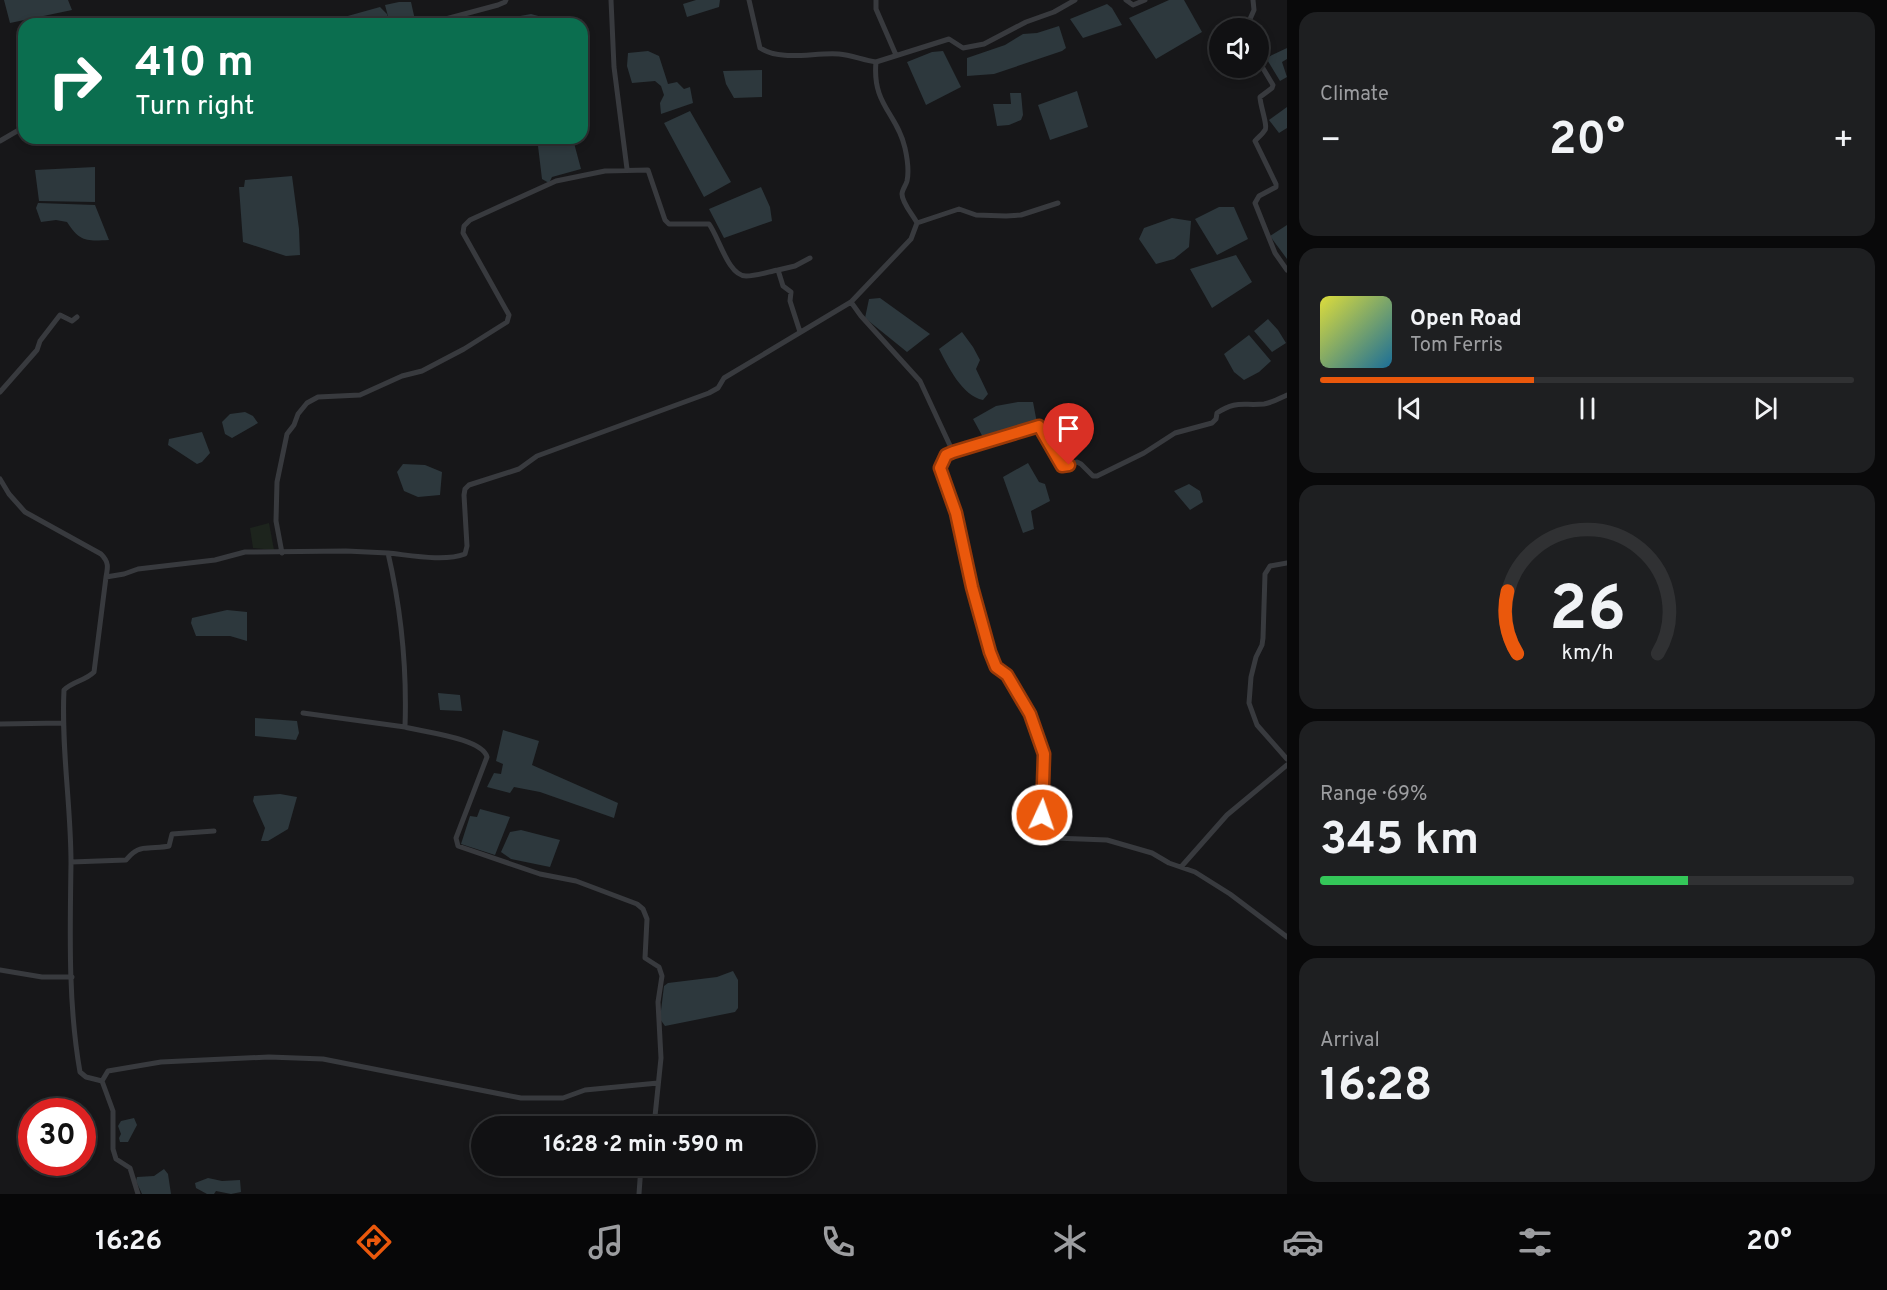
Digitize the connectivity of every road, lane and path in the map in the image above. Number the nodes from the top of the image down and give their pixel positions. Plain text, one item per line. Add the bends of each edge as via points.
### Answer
1 (506, 0) edge
2 (611, 0) edge
3 (750, 0) edge
4 (876, 0) edge
5 (1075, 0) edge
6 (1126, 0) edge
7 (1145, 0) edge
8 (1253, 0) edge
9 (449, 18) edge
10 (1250, 18) edge
11 (896, 55) junction
12 (876, 62) junction
13 (1268, 78) edge
14 (18, 130) edge
15 (0, 141) edge
16 (627, 169) junction
17 (1058, 203) dead end
18 (917, 223) junction
19 (810, 258) dead end
20 (778, 270) junction
21 (1287, 270) edge
22 (851, 302) junction
23 (77, 317) dead end
24 (800, 332) junction
25 (0, 392) edge
26 (1287, 395) edge
27 (1054, 419) dead end
28 (1039, 426) junction
29 (953, 452) junction
30 (0, 479) edge
31 (282, 553) junction
32 (388, 553) junction
33 (1287, 563) edge
34 (105, 577) junction
35 (303, 713) dead end
36 (62, 723) junction
37 (0, 724) edge
38 (405, 727) junction
39 (1287, 759) edge
40 (1287, 765) edge
41 (214, 831) dead end
42 (71, 862) junction
43 (1181, 867) junction
44 (1287, 937) edge
45 (0, 970) edge
46 (72, 977) junction
47 (102, 1081) junction
48 (658, 1083) junction
49 (655, 1116) edge
50 (640, 1176) edge
51 (138, 1194) edge
52 (639, 1194) edge

1 - 9 street
2 - 16 street via 614,67
3 - 12 street via 760,48 767,52 840,54
4 - 11 street via 876,9
5 - 11 street via 984,44 963,48 950,39
6 - 7 street via 1133,5
8 - 10 street
11 - 12 street
12 - 18 street via 880,99 901,133 906,150 908,175 902,194
13 - 21 street via 1273,86 1260,97 1267,126 1255,141 1276,187 1259,196 1255,203 1275,253
14 - 15 street
16 - 20 street via 648,170 669,224 709,224 732,268 740,275
16 - 31 street via 556,181 464,226 463,233 509,315 507,322 422,371 360,395 318,397 307,403 287,434 277,482 276,521
17 - 18 street via 1006,216 959,209
18 - 22 street via 911,239
19 - 20 street
20 - 24 street via 783,286 790,292
22 - 24 street
22 - 29 street via 920,381
23 - 25 street via 72,321 60,315 37,350
24 - 32 street via 724,378 709,393 469,485 464,495 465,554 458,557
26 - 28 street via 1267,404 1237,403 1226,407 1212,423 1175,433 1096,476 1077,462 1062,466
27 - 28 street
28 - 29 street
29 - 43 street via 946,455 940,468 956,513 981,624 996,667 1007,675 1030,714 1044,754 1044,827 1054,838 1127,844
30 - 34 street via 25,512 102,554 108,567
31 - 32 street
31 - 34 street via 245,552
32 - 38 street via 403,657
33 - 39 street via 1270,567 1265,574 1263,645 1254,663 1249,697 1257,725
34 - 36 street via 94,672 64,690
35 - 38 street
36 - 37 street
36 - 42 street
38 - 48 street via 447,736 486,752 488,757 456,838 458,846 540,874 576,880 643,909 647,919 645,958 659,967 662,976 658,1002
40 - 43 street via 1227,815
41 - 42 street via 172,834 169,846 143,848 126,860
42 - 46 street
43 - 44 street via 1230,894
45 - 46 street
46 - 47 street via 80,1072
47 - 48 street via 108,1071 161,1062 269,1057 323,1059 521,1098 563,1098 585,1089
47 - 51 street via 112,1111 116,1159 130,1168
48 - 49 street
50 - 52 street

